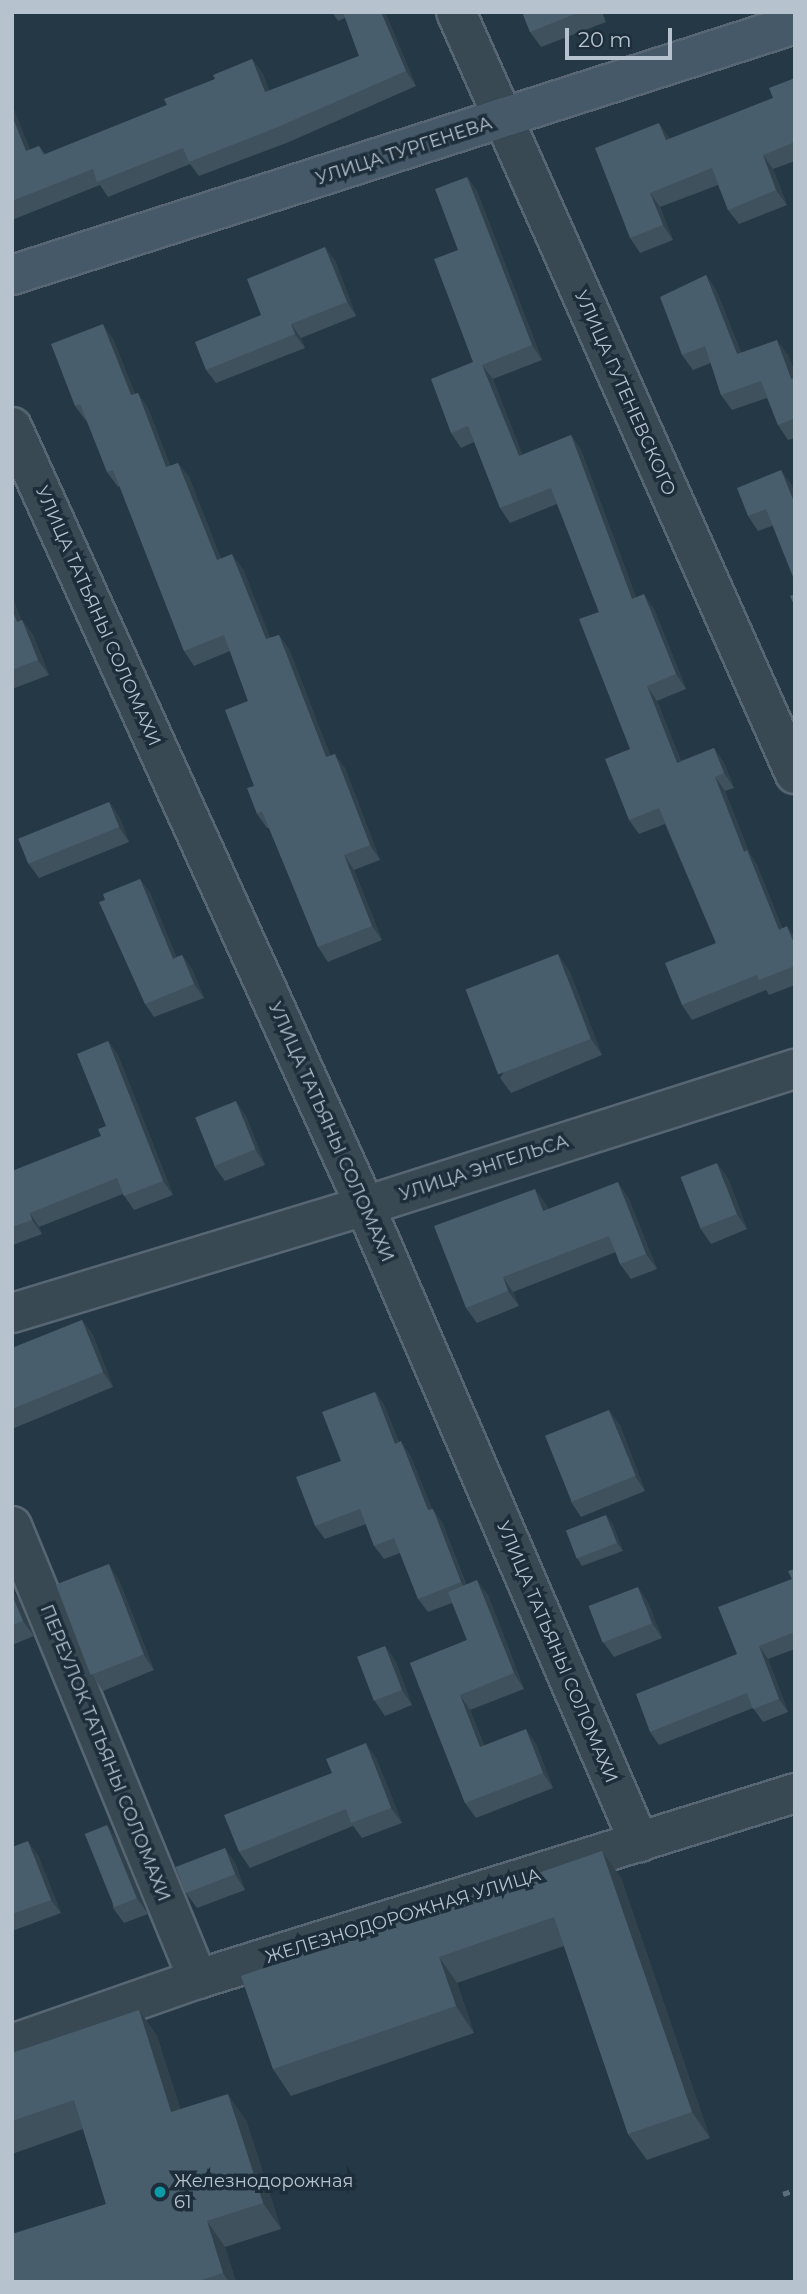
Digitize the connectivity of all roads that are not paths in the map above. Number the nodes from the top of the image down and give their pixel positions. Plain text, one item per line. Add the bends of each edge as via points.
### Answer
1 (456, 12) edge
2 (795, 23) edge
3 (503, 120) junction
4 (12, 275) edge
5 (12, 427) edge
6 (795, 774) edge
7 (795, 1069) edge
8 (365, 1206) junction
9 (12, 1313) edge
10 (12, 1527) edge
11 (795, 1793) edge
12 (639, 1842) junction
13 (198, 1979) junction
14 (12, 2044) edge

1 - 3 street, УЛИЦА ГУТЕНЕВСКОГО
2 - 3 main road, УЛИЦА ТУРГЕНЕВА
3 - 4 main road, УЛИЦА ТУРГЕНЕВА
3 - 6 street, УЛИЦА ГУТЕНЕВСКОГО
5 - 8 street, УЛИЦА ТАТЬЯНЫ СОЛОМАХИ
7 - 8 street, УЛИЦА ЭНГЕЛЬСА
8 - 9 street, УЛИЦА ЭНГЕЛЬСА
8 - 12 street, УЛИЦА ТАТЬЯНЫ СОЛОМАХИ
10 - 13 street, ПЕРЕУЛОК ТАТЬЯНЫ СОЛОМАХИ
11 - 12 street, ЖЕЛЕЗНОДОРОЖНАЯ УЛИЦА
12 - 13 street, ЖЕЛЕЗНОДОРОЖНАЯ УЛИЦА
13 - 14 street, ЖЕЛЕЗНОДОРОЖНАЯ УЛИЦА

